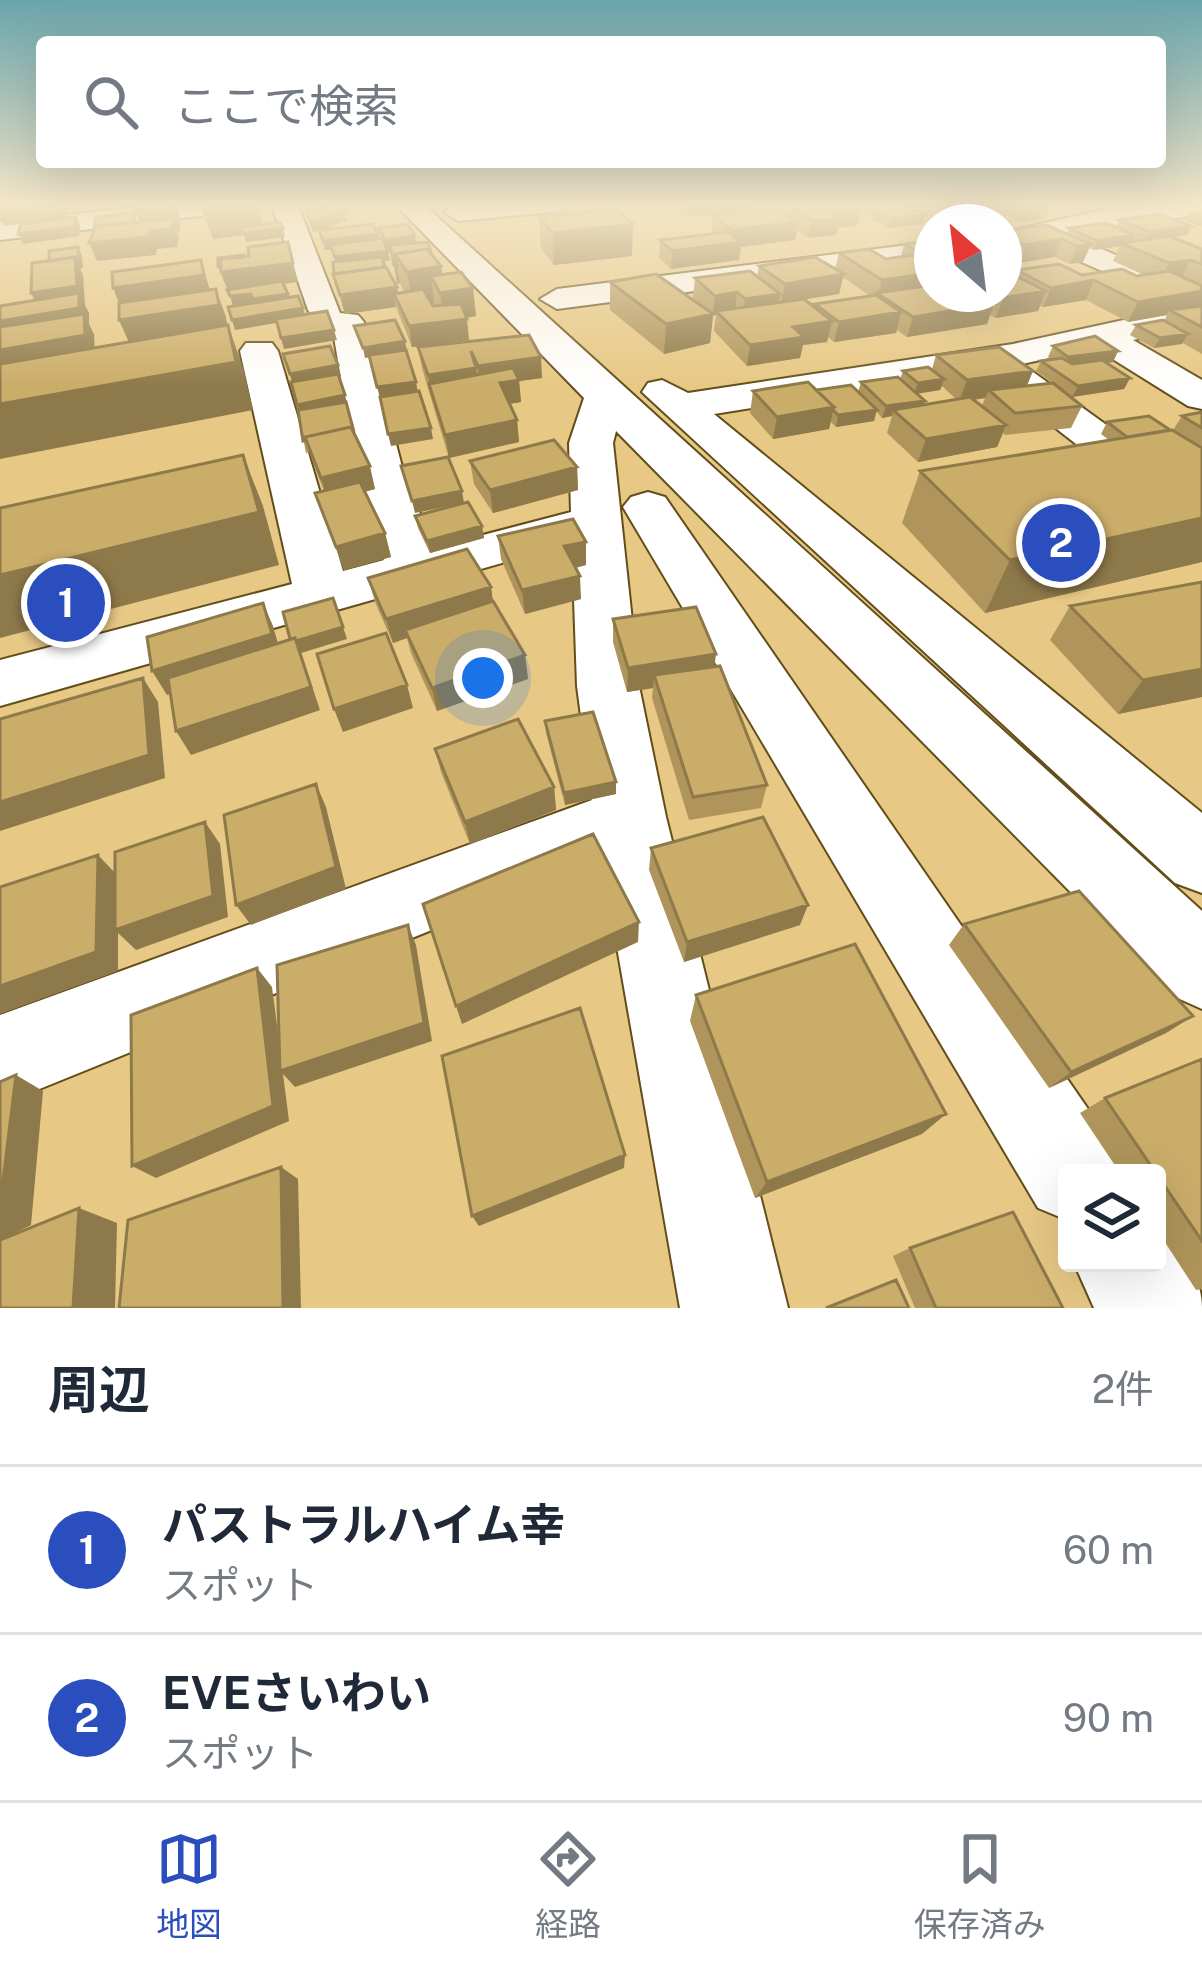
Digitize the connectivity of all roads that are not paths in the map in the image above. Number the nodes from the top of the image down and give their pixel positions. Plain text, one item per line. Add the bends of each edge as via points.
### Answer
1 (312, 264) edge
2 (497, 264) edge
3 (516, 264) edge
4 (830, 264) edge
5 (1111, 264) edge
6 (557, 299) junction
7 (1202, 303) edge
8 (1202, 314) edge
9 (1098, 334) junction
10 (259, 351) dead end
11 (989, 358) junction
12 (607, 391) junction
13 (1202, 397) edge
14 (679, 407) junction
15 (651, 505) junction
16 (1202, 518) edge
17 (414, 569) junction
18 (322, 596) junction
19 (0, 683) edge
20 (630, 817) junction
21 (1202, 859) edge
22 (1202, 967) edge
23 (0, 1060) edge
24 (1066, 1164) edge
25 (1132, 1272) edge
26 (734, 1308) edge
27 (1154, 1308) edge

1 - 17 street
2 - 12 street
3 - 6 street
4 - 6 street
5 - 7 street
6 - 14 street
8 - 9 street
9 - 11 street
9 - 13 street
10 - 18 street
11 - 14 street
11 - 16 street
12 - 15 street
12 - 15 street via 592,443
14 - 21 street
15 - 17 street
15 - 20 street via 608,686
15 - 22 street
15 - 24 street
17 - 18 street
18 - 19 street
20 - 23 street
20 - 26 street
25 - 27 street

